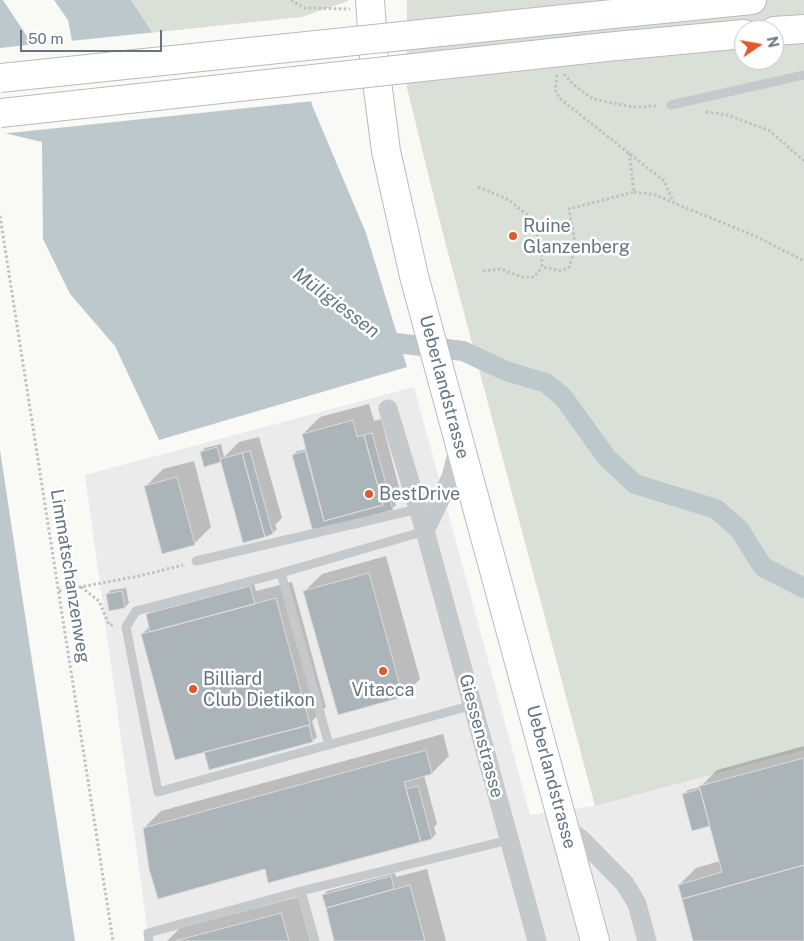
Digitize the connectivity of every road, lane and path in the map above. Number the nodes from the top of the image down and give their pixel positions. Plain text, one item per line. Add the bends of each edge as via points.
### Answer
1 (291, 0) edge
2 (752, 0) edge
3 (361, 4) edge
4 (804, 29) edge
5 (784, 30) edge
6 (734, 35) edge
7 (804, 74) edge
8 (0, 78) edge
9 (671, 105) joint
10 (0, 113) edge
11 (728, 115) dead end
12 (629, 152) junction
13 (804, 161) edge
14 (478, 186) dead end
15 (634, 192) junction
16 (674, 202) junction
17 (0, 216) edge
18 (804, 261) edge
19 (542, 267) junction
20 (483, 271) dead end
21 (388, 409) dead end
22 (459, 445) junction
23 (418, 509) junction
24 (425, 532) junction
25 (196, 562) joint
26 (281, 573) junction
27 (81, 587) junction
28 (59, 590) junction
29 (126, 628) junction
30 (473, 705) junction
31 (329, 745) junction
32 (564, 826) junction
33 (509, 840) junction
34 (301, 891) junction
35 (113, 941) edge
36 (149, 941) edge
37 (315, 941) edge
38 (537, 941) edge
39 (595, 941) edge
40 (646, 941) edge

1 - 3 path via 304,8 332,9
2 - 8 main road, bridge
3 - 22 main road, Ueberlandstrasse via 374,58 386,151 422,307
4 - 5 main road
6 - 10 main road, bridge
7 - 9 lane
9 - 12 path via 632,107 593,99 574,85 560,68 554,81 559,98
11 - 13 path via 770,131
12 - 15 path
12 - 16 path via 664,181
14 - 19 path via 509,200 532,219 541,246
15 - 16 path
15 - 19 path via 569,209 576,247 569,267 561,271
16 - 18 path via 755,236
17 - 28 path, Limmatschanzenweg
19 - 20 path via 534,277 521,277 501,269
21 - 23 street, Giessenstrasse
22 - 24 street via 451,477
22 - 32 main road, Ueberlandstrasse
23 - 24 street, Giessenstrasse
23 - 25 lane
24 - 26 lane
24 - 30 street, Giessenstrasse
25 - 27 path
26 - 29 lane via 136,611
26 - 31 lane
27 - 28 path
27 - 29 path via 99,601 110,625
28 - 35 path, Limmatschanzenweg
29 - 31 lane via 158,792
30 - 31 lane
30 - 33 street, Giessenstrasse
32 - 39 main road, Ueberlandstrasse
32 - 40 street via 582,840 632,893
33 - 34 lane
33 - 38 street, Giessenstrasse
34 - 36 lane via 148,933
34 - 37 lane

